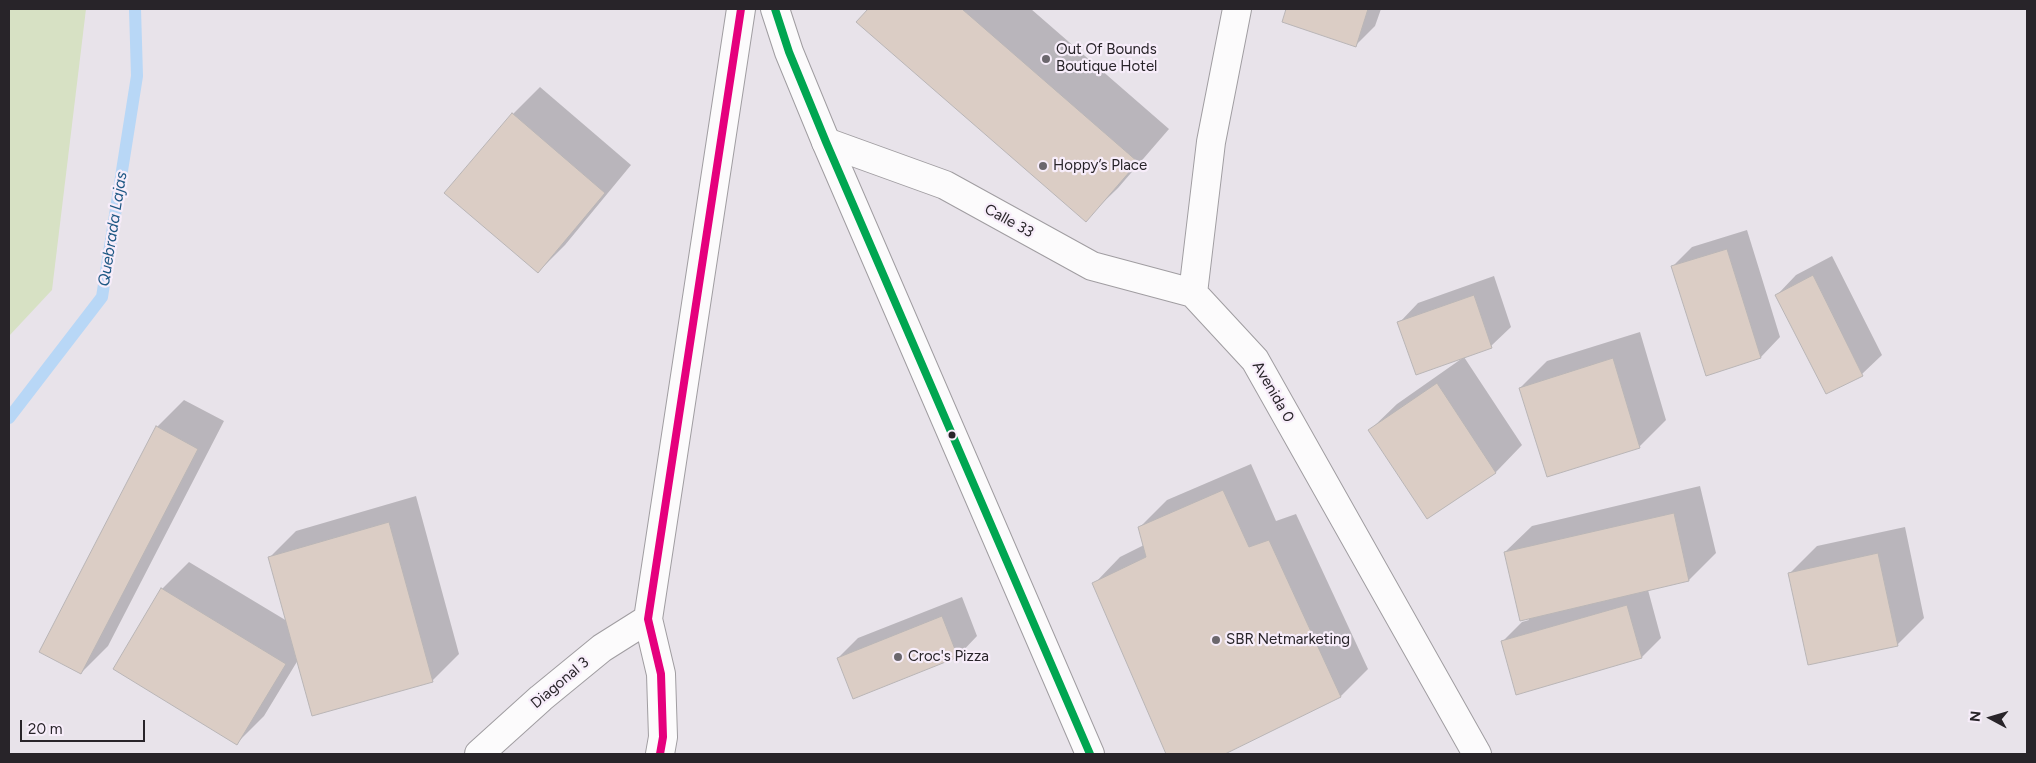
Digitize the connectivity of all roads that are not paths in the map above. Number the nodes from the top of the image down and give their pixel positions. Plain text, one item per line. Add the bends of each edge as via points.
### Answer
1 (741, 9) edge
2 (775, 9) edge
3 (1237, 9) edge
4 (826, 142) junction
5 (1194, 293) junction
6 (648, 619) junction
7 (479, 754) edge
8 (660, 754) edge
9 (1090, 754) edge
10 (1476, 754) edge

1 - 6 street
2 - 4 street
3 - 5 street via 1211,142
4 - 5 street, Calle 33 via 945,185 1092,266
4 - 9 street
5 - 10 street, Avenida 0 via 1255,360
6 - 7 street, Diagonal 3 via 602,648 540,698
6 - 8 street via 661,674 663,737

